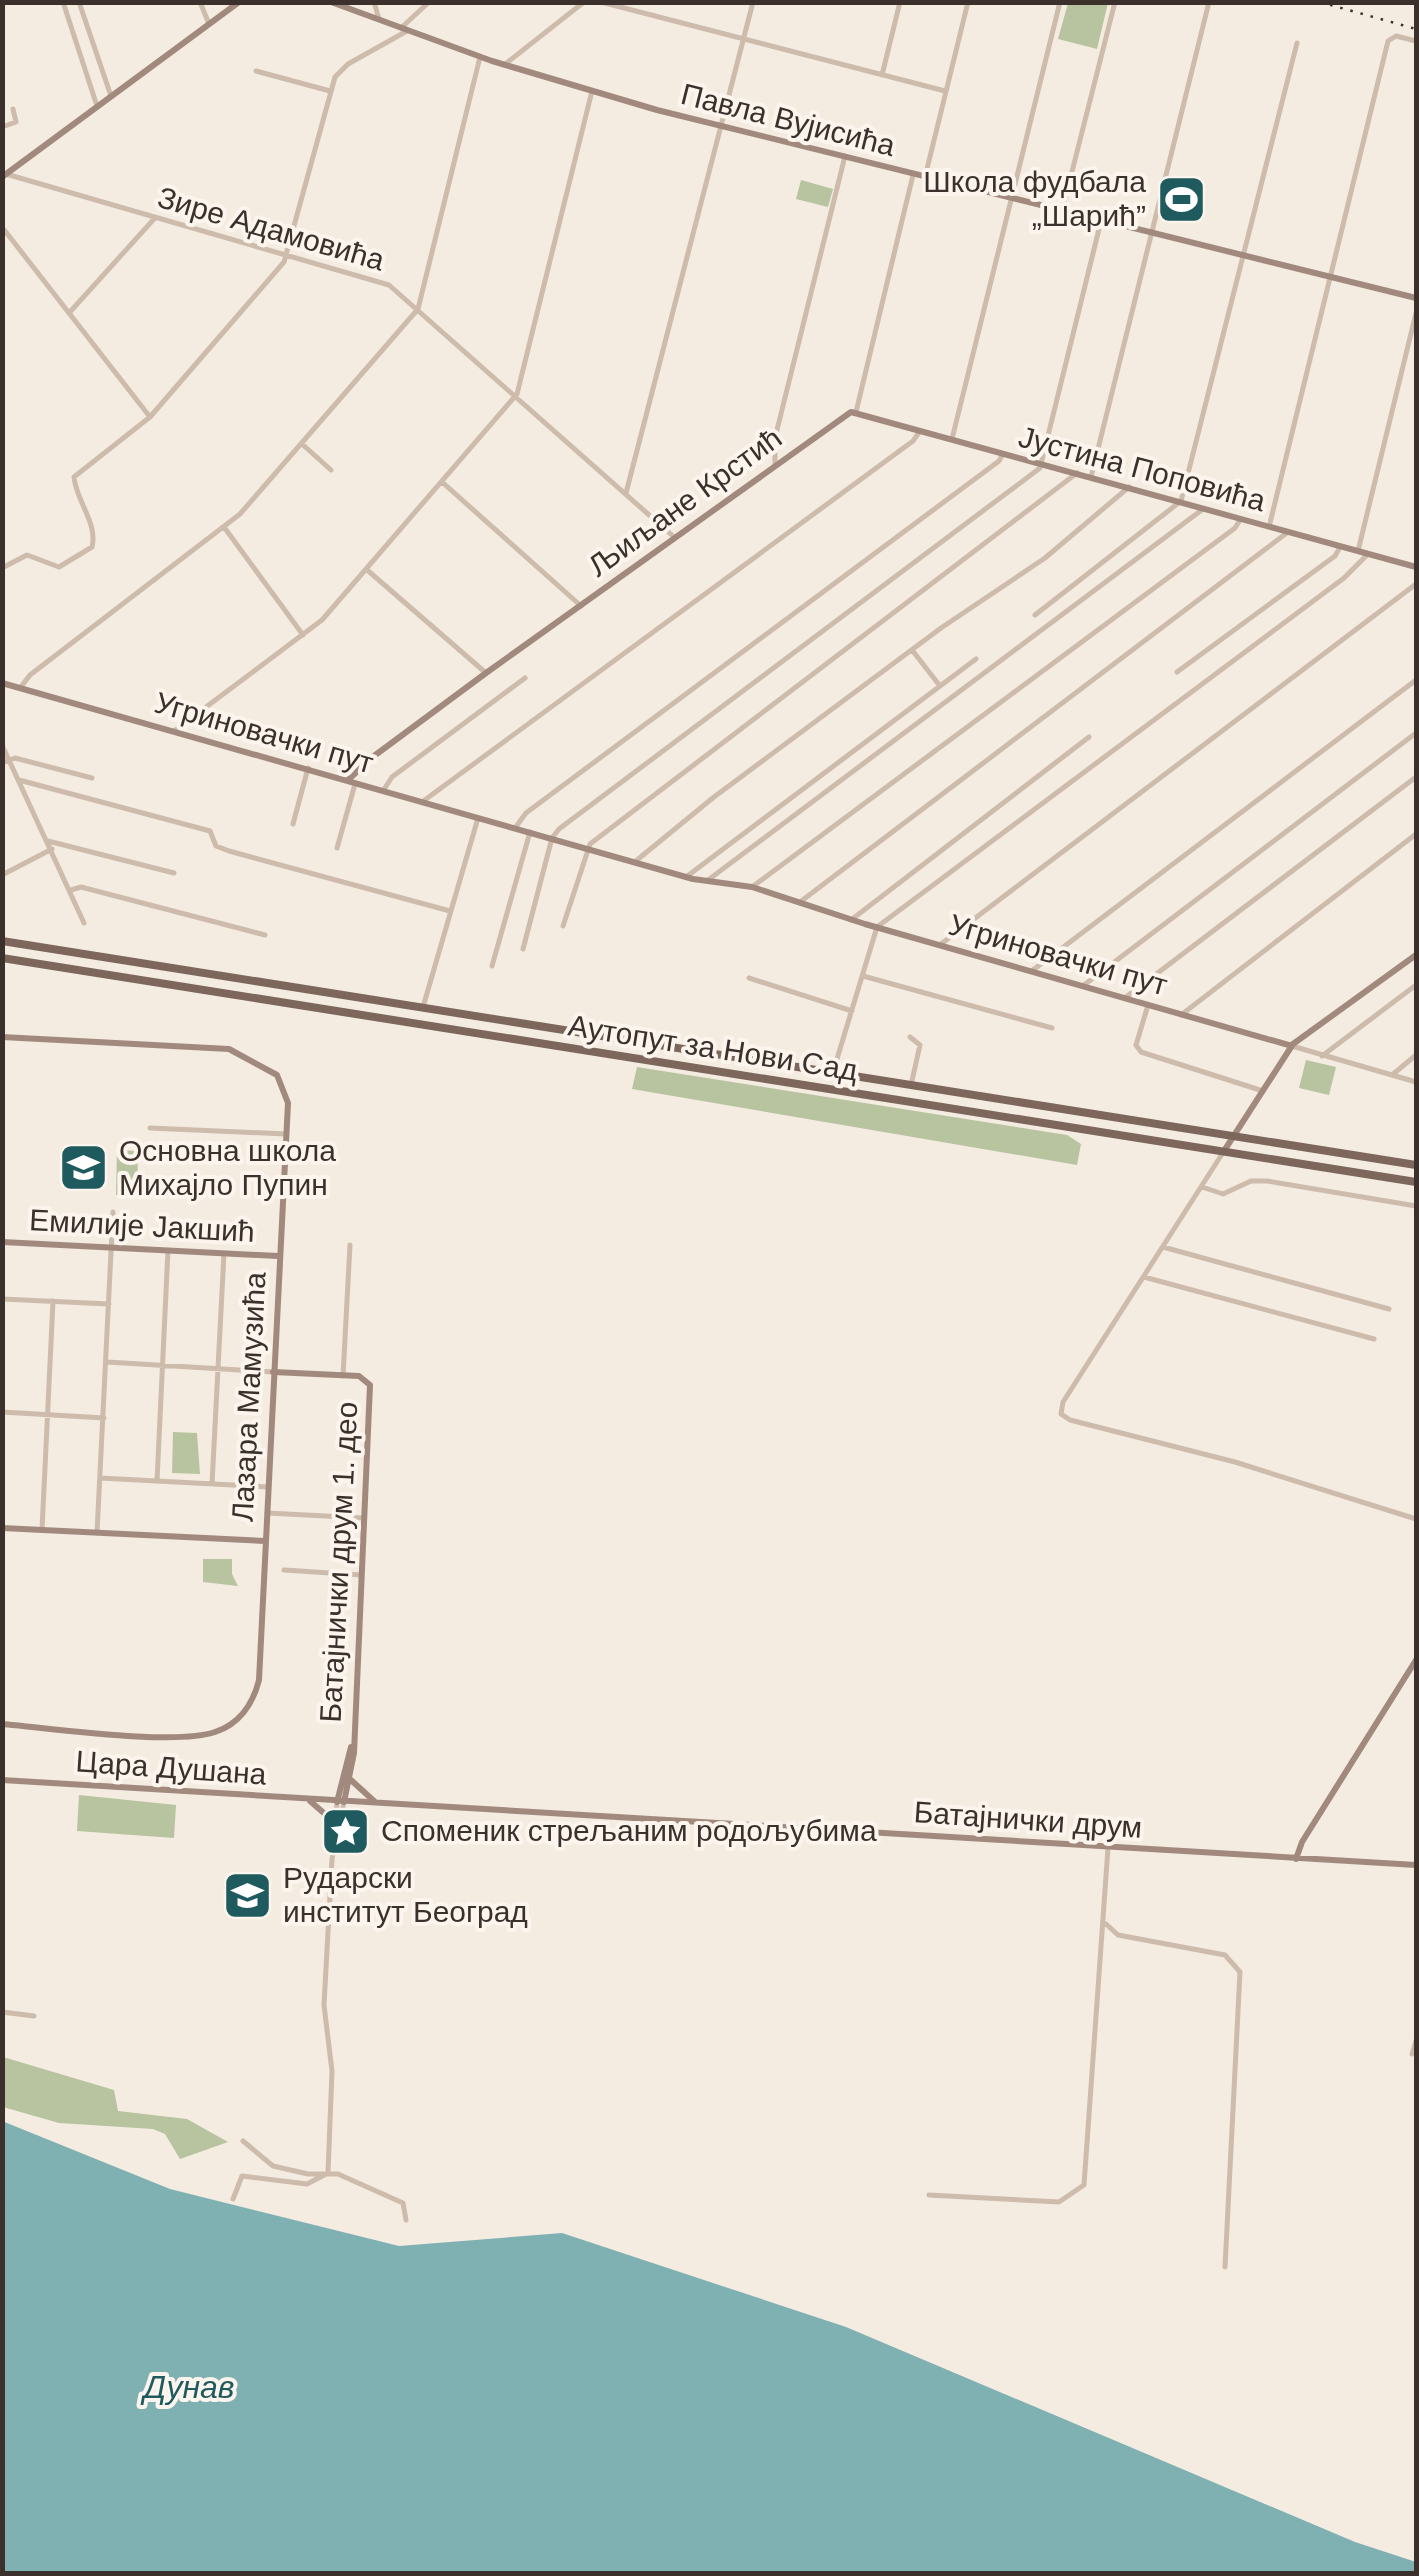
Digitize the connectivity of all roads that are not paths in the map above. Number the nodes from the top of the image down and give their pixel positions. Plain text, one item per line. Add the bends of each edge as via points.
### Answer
1 (63, 2) edge
2 (79, 2) edge
3 (200, 2) edge
4 (239, 2) edge
5 (331, 2) edge
6 (374, 2) edge
7 (430, 2) edge
8 (584, 2) edge
9 (601, 2) edge
10 (753, 2) edge
11 (900, 2) edge
12 (968, 2) edge
13 (1060, 2) edge
14 (1115, 2) edge
15 (1208, 5) edge
16 (379, 19) junction
17 (209, 24) junction
18 (404, 29) junction
19 (1416, 41) edge
20 (743, 42) junction
21 (1297, 43) dead end
22 (480, 57) junction
23 (504, 65) junction
24 (256, 71) dead end
25 (882, 75) junction
26 (330, 91) junction
27 (592, 91) junction
28 (945, 91) junction
29 (111, 96) junction
30 (97, 106) junction
31 (13, 109) dead end
32 (721, 127) junction
33 (2, 128) edge
34 (845, 156) junction
35 (4, 175) edge
36 (914, 175) junction
37 (925, 177) junction
38 (1010, 199) junction
39 (1062, 211) junction
40 (154, 220) junction
41 (1100, 221) junction
42 (2, 227) edge
43 (1151, 233) junction
44 (1241, 255) junction
45 (286, 257) junction
46 (1330, 278) junction
47 (1416, 298) edge
48 (418, 309) junction
49 (69, 312) junction
50 (1416, 312) edge
51 (515, 397) junction
52 (856, 412) junction
53 (150, 417) junction
54 (920, 430) junction
55 (952, 440) junction
56 (302, 444) junction
57 (1003, 454) junction
58 (775, 464) junction
59 (1042, 465) junction
60 (331, 470) dead end
61 (1078, 474) junction
62 (1091, 477) junction
63 (442, 482) junction
64 (1129, 487) junction
65 (626, 494) junction
66 (1181, 501) junction
67 (1204, 508) junction
68 (1240, 518) junction
69 (1270, 526) junction
70 (224, 527) junction
71 (1288, 532) junction
72 (674, 537) junction
73 (1340, 547) junction
74 (1358, 551) junction
75 (2, 552) edge
76 (1368, 554) junction
77 (10, 562) junction
78 (2, 568) edge
79 (1416, 568) edge
80 (366, 569) junction
81 (1416, 584) edge
82 (581, 606) junction
83 (1035, 615) dead end
84 (303, 635) junction
85 (912, 650) junction
86 (976, 659) dead end
87 (1177, 672) dead end
88 (486, 674) junction
89 (524, 678) dead end
90 (1416, 680) edge
91 (2, 683) edge
92 (940, 686) junction
93 (20, 688) junction
94 (174, 731) junction
95 (1416, 734) edge
96 (1089, 737) dead end
97 (2, 745) edge
98 (6, 761) edge
99 (308, 768) junction
100 (1416, 777) edge
101 (92, 778) dead end
102 (19, 780) junction
103 (352, 780) junction
104 (384, 791) junction
105 (422, 802) junction
106 (479, 816) junction
107 (293, 824) dead end
108 (515, 828) junction
109 (530, 832) junction
110 (1416, 834) edge
111 (552, 838) junction
112 (48, 841) junction
113 (587, 846) junction
114 (337, 848) dead end
115 (52, 850) junction
116 (637, 860) junction
117 (174, 873) dead end
118 (2, 874) edge
119 (686, 877) junction
120 (706, 882) junction
121 (752, 887) junction
122 (72, 890) junction
123 (800, 902) junction
124 (450, 911) junction
125 (852, 920) junction
126 (84, 923) dead end
127 (564, 926) dead end
128 (877, 927) junction
129 (265, 935) dead end
130 (2, 941) edge
131 (941, 944) junction
132 (522, 949) dead end
133 (1416, 955) edge
134 (2, 958) edge
135 (492, 966) dead end
136 (1033, 970) junction
137 (862, 976) junction
138 (749, 978) dead end
139 (1416, 985) edge
140 (1084, 986) junction
141 (1126, 998) junction
142 (1148, 1005) junction
143 (424, 1007) junction
144 (852, 1011) junction
145 (1181, 1015) junction
146 (1052, 1028) dead end
147 (2, 1037) edge
148 (910, 1037) dead end
149 (1292, 1046) junction
150 (1416, 1055) edge
151 (1322, 1056) junction
152 (833, 1072) junction
153 (1392, 1075) junction
154 (1416, 1082) edge
155 (911, 1085) junction
156 (1264, 1091) junction
157 (150, 1128) dead end
158 (286, 1134) junction
159 (1236, 1136) junction
160 (1224, 1152) junction
161 (1416, 1165) edge
162 (1416, 1182) edge
163 (1202, 1187) junction
164 (1416, 1206) edge
165 (113, 1212) dead end
166 (2, 1242) edge
167 (350, 1245) dead end
168 (1163, 1246) junction
169 (112, 1248) junction
170 (168, 1250) junction
171 (224, 1253) junction
172 (278, 1256) junction
173 (1144, 1277) junction
174 (2, 1299) edge
175 (53, 1302) junction
176 (110, 1304) junction
177 (1390, 1309) dead end
178 (1374, 1339) dead end
179 (107, 1362) junction
180 (162, 1365) junction
181 (218, 1368) junction
182 (273, 1372) junction
183 (343, 1376) junction
184 (2, 1412) edge
185 (46, 1414) junction
186 (104, 1418) junction
187 (100, 1478) junction
188 (158, 1481) junction
189 (212, 1484) junction
190 (268, 1488) junction
191 (266, 1513) junction
192 (364, 1518) junction
193 (1416, 1519) edge
194 (2, 1528) edge
195 (42, 1530) junction
196 (98, 1533) junction
197 (264, 1541) junction
198 (284, 1570) dead end
199 (361, 1575) junction
200 (1416, 1660) edge
201 (2, 1724) edge
202 (2, 1780) edge
203 (346, 1781) junction
204 (309, 1801) junction
205 (340, 1802) junction
206 (380, 1804) junction
207 (333, 1821) junction
208 (335, 1834) junction
209 (1108, 1848) junction
210 (1296, 1859) junction
211 (1416, 1865) edge
212 (1106, 1924) junction
213 (2, 2012) edge
214 (34, 2016) dead end
215 (1416, 2041) edge
216 (1412, 2054) dead end
217 (243, 2141) dead end
218 (328, 2173) junction
219 (929, 2195) dead end
220 (233, 2199) dead end
221 (406, 2220) dead end
222 (1225, 2267) dead end

1 - 30 street
2 - 29 street
3 - 17 street
4 - 17 street
5 - 16 street, Павла Вујисића
6 - 16 street
7 - 18 street
8 - 23 street
9 - 20 street
10 - 20 street
11 - 25 street
12 - 28 street
13 - 38 street
14 - 39 street
15 - 43 street
16 - 18 street, Павла Вујисића
17 - 29 street
18 - 22 street, Павла Вујисића
18 - 26 street via 342,68
19 - 46 street via 1388,41
20 - 25 street
20 - 32 street
21 - 44 street
22 - 23 street, Павла Вујисића
22 - 48 street
23 - 27 street, Павла Вујисића
24 - 26 street
25 - 28 street
26 - 45 street
27 - 32 street, Павла Вујисића
27 - 51 street
28 - 37 street
29 - 30 street
30 - 35 street
31 - 33 street via 16,122
32 - 34 street, Павла Вујисића
32 - 65 street
34 - 36 street, Павла Вујисића
34 - 58 street via 775,438
35 - 40 street, Зире Адамовића
36 - 37 street, Павла Вујисића
36 - 52 street
37 - 38 street, Павла Вујисића
38 - 39 street, Павла Вујисића
38 - 55 street
39 - 41 street, Павла Вујисића
40 - 45 street, Зире Адамовића
40 - 49 street
41 - 43 street, Павла Вујисића
41 - 59 street
42 - 49 street
43 - 44 street, Павла Вујисића
43 - 62 street
44 - 46 street, Павла Вујисића
44 - 66 street
45 - 48 street, Зире Адамовића via 382,281
45 - 53 street
46 - 47 street, Павла Вујисића
46 - 69 street
48 - 51 street, Зире Адамовића
48 - 56 street
49 - 53 street
50 - 74 street
51 - 63 street
51 - 65 street, Зире Адамовића
52 - 54 street, Јустина Поповића
52 - 58 street, Љиљане Крстић
53 - 77 street via 74,477 94,533 90,549 56,568 27,556
54 - 55 street, Јустина Поповића
54 - 105 street
55 - 57 street, Јустина Поповића
56 - 60 street
56 - 70 street
57 - 59 street, Јустина Поповића
57 - 108 street via 522,816
58 - 72 street, Љиљане Крстић
59 - 61 street, Јустина Поповића
59 - 111 street
61 - 62 street, Јустина Поповића
61 - 113 street
62 - 64 street, Јустина Поповића
63 - 80 street
63 - 82 street
64 - 66 street, Јустина Поповића
64 - 85 street via 1041,561
65 - 72 street, Зире Адамовића
66 - 67 street, Јустина Поповића
66 - 83 street
67 - 68 street, Јустина Поповића
67 - 120 street
68 - 69 street, Јустина Поповића
68 - 121 street
69 - 71 street, Јустина Поповића
70 - 84 street
70 - 93 street
71 - 73 street, Јустина Поповића
71 - 123 street
72 - 82 street, Љиљане Крстић
73 - 74 street, Јустина Поповића
73 - 87 street
74 - 76 street, Јустина Поповића
75 - 77 street
76 - 79 street, Јустина Поповића
76 - 128 street
77 - 78 street
80 - 84 street
80 - 88 street
81 - 131 street
82 - 88 street, Љиљане Крстић
84 - 94 street
85 - 92 street
85 - 116 street
86 - 92 street
88 - 103 street, Љиљане Крстић via 374,756
89 - 104 street via 392,778
90 - 136 street
91 - 93 street, Угриновачки пут
92 - 119 street
93 - 94 street, Угриновачки пут
94 - 99 street, Угриновачки пут
95 - 140 street
96 - 125 street
97 - 98 street
98 - 101 street
98 - 102 street
99 - 103 street, Угриновачки пут
99 - 107 street
100 - 141 street
102 - 112 street
102 - 124 street via 210,831 216,846 230,851
103 - 104 street, Угриновачки пут
103 - 114 street
104 - 105 street, Угриновачки пут
105 - 106 street, Угриновачки пут
106 - 108 street, Угриновачки пут
106 - 124 street
108 - 109 street, Угриновачки пут
109 - 111 street, Угриновачки пут
109 - 135 street
110 - 145 street
111 - 113 street, Угриновачки пут
111 - 132 street
112 - 115 street
112 - 117 street
113 - 116 street, Угриновачки пут
113 - 127 street
115 - 118 street
115 - 122 street
116 - 119 street, Угриновачки пут
119 - 120 street, Угриновачки пут
120 - 121 street, Угриновачки пут
121 - 123 street, Угриновачки пут
122 - 126 street
122 - 129 street
123 - 125 street, Угриновачки пут
124 - 143 street
125 - 128 street, Угриновачки пут
128 - 131 street, Угриновачки пут
128 - 137 street
130 - 143 main road, Аутопут за Нови Сад
131 - 136 street, Угриновачки пут
133 - 149 street
134 - 160 main road, Аутопут за Нови Сад
136 - 140 street, Угриновачки пут
137 - 144 street
137 - 146 street
138 - 144 street
139 - 151 street
140 - 141 street, Угриновачки пут
141 - 142 street, Угриновачки пут
142 - 145 street, Угриновачки пут
142 - 156 street via 1136,1045 1141,1052
143 - 152 main road, Аутопут за Нови Сад
144 - 152 street
145 - 149 street, Угриновачки пут
147 - 158 street, Лазара Мамузића via 229,1049 263,1065 283,1084
148 - 155 street via 920,1045
149 - 151 street, Угриновачки пут
149 - 156 street
150 - 153 street
151 - 153 street, Угриновачки пут
152 - 155 main road, Аутопут за Нови Сад
153 - 154 street, Угриновачки пут
155 - 159 main road, Аутопут за Нови Сад
156 - 159 street
157 - 158 street
158 - 172 street, Лазара Мамузића
159 - 160 street
159 - 161 main road, Аутопут за Нови Сад
160 - 162 main road, Аутопут за Нови Сад
160 - 163 street
163 - 164 street via 1223,1194 1267,1181
163 - 168 street
165 - 169 street
166 - 169 street, Емилије Јакшић
167 - 183 street
168 - 173 street
168 - 177 street
169 - 170 street, Емилије Јакшић
169 - 176 street
170 - 171 street, Емилије Јакшић
170 - 180 street
171 - 172 street, Емилије Јакшић
171 - 181 street
172 - 182 street, Лазара Мамузића
173 - 178 street
173 - 193 street via 1063,1402 1064,1417
174 - 175 street
175 - 176 street
175 - 185 street
176 - 179 street
179 - 180 street
179 - 186 street
180 - 181 street
180 - 188 street
181 - 182 street
181 - 189 street
182 - 183 street
182 - 190 street, Лазара Мамузића
183 - 192 street, Батајнички друм 1. део via 363,1377 370,1385
184 - 185 street
185 - 186 street
185 - 195 street
186 - 187 street
187 - 188 street
187 - 196 street
188 - 189 street
189 - 190 street
190 - 191 street, Лазара Мамузића
191 - 192 street
191 - 197 street, Лазара Мамузића
192 - 199 street, Батајнички друм 1. део
194 - 195 street
195 - 196 street
196 - 197 street
197 - 201 street, Лазара Мамузића via 259,1680 248,1707 230,1725 172,1736
198 - 199 street
199 - 203 street, Батајнички друм 1. део
200 - 210 street
202 - 204 street, Цара Душана
203 - 204 street via 332,1795
203 - 205 street, Батајнички друм 1. део
203 - 206 street
204 - 205 street, Цара Душана
204 - 207 street
205 - 206 street, Батајнички друм
205 - 207 street
205 - 208 street
206 - 209 street, Батајнички друм
207 - 208 street
208 - 218 street via 324,2005 332,2071
209 - 210 street, Батајнички друм
209 - 212 street
210 - 211 street, Батајнички друм
212 - 219 street via 1099,1935 1084,2185 1059,2202
212 - 222 street via 1118,1935 1225,1954 1240,1972
213 - 214 street
215 - 216 street
217 - 218 street via 273,2166
218 - 220 street via 307,2184 242,2176
218 - 221 street via 403,2204

